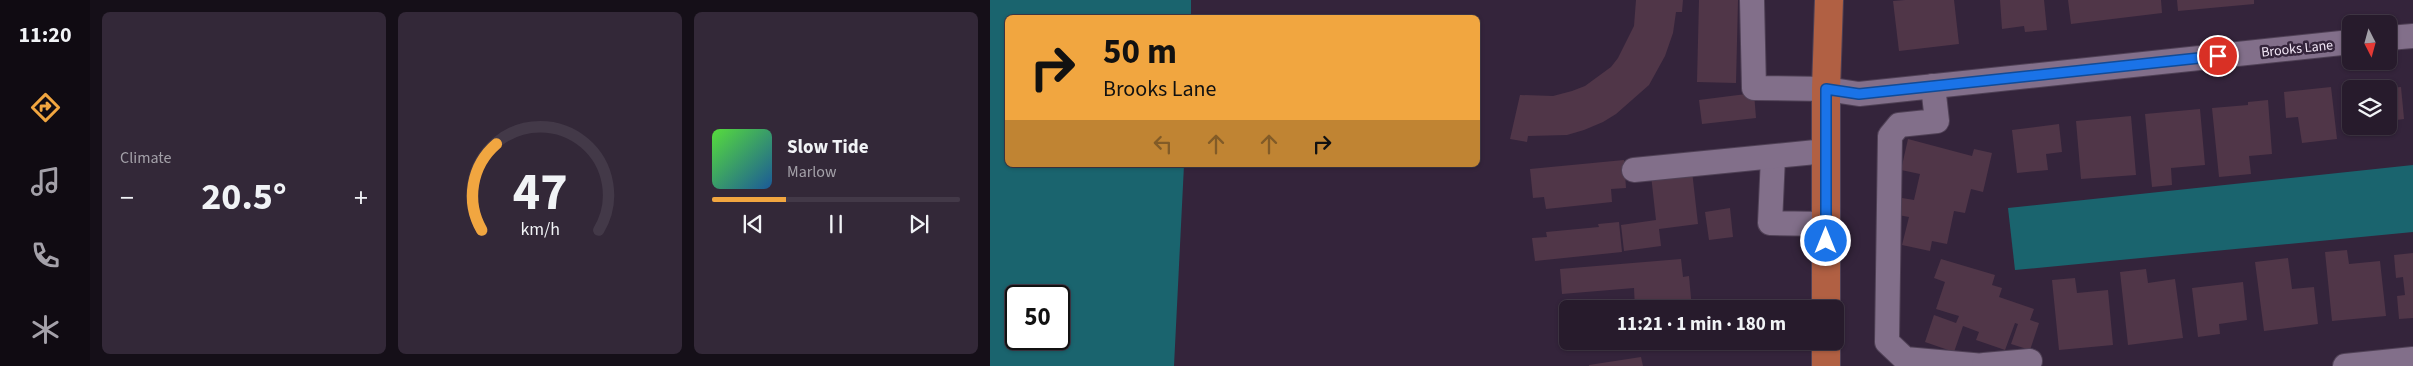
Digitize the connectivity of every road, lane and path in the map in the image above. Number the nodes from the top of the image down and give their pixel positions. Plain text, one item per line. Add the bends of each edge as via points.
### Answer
1 (1752, 0) edge
2 (1829, 0) edge
3 (2413, 36) edge
4 (2398, 37) edge
5 (2342, 43) edge
6 (1933, 86) junction
7 (1826, 89) junction
8 (1826, 152) junction
9 (1773, 157) junction
10 (1634, 170) dead end
11 (1826, 224) junction
12 (1826, 300) edge
13 (1826, 350) edge
14 (2413, 359) edge
15 (2030, 361) dead end
16 (1826, 366) edge
17 (1984, 366) edge
18 (2346, 366) edge

1 - 7 street, Brooks Lane via 1754,88
2 - 7 main road
3 - 4 street
5 - 6 street, Brooks Lane
6 - 7 street, Brooks Lane via 1859,94
6 - 17 street via 1938,121 1898,126 1890,136 1887,342 1905,359
7 - 8 main road
8 - 9 street
8 - 11 main road
9 - 10 street
9 - 11 street via 1770,223
11 - 12 main road
13 - 16 main road
14 - 18 street
15 - 17 street

